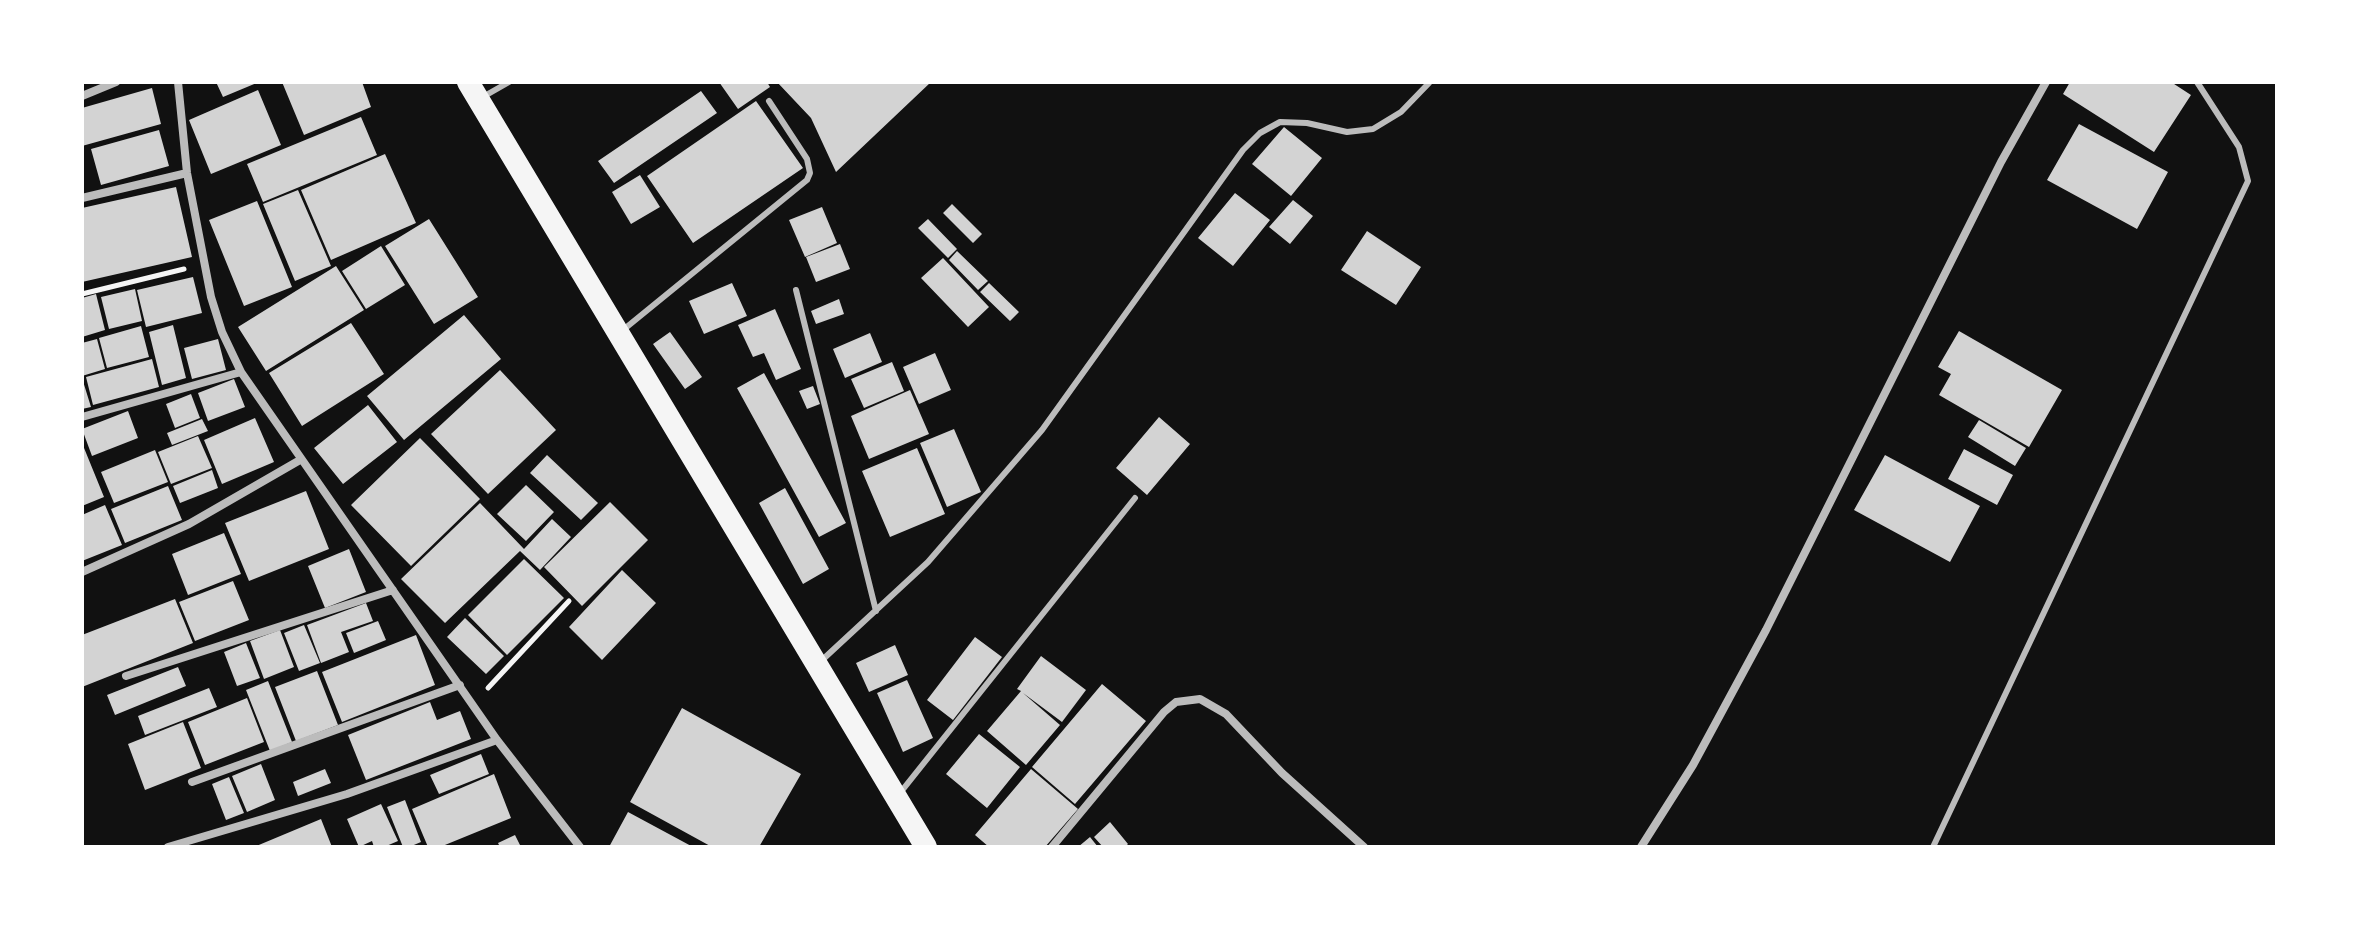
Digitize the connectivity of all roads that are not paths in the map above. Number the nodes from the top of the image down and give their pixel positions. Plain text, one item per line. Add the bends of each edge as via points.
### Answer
1 (116, 82) edge
2 (178, 82) edge
3 (509, 82) edge
4 (2046, 82) edge
5 (2197, 82) edge
6 (1429, 83) edge
7 (474, 91) edge
8 (82, 96) edge
9 (769, 101) dead end
10 (187, 173) junction
11 (82, 198) edge
12 (796, 290) dead end
13 (620, 333) junction
14 (241, 372) junction
15 (82, 417) edge
16 (300, 460) junction
17 (1135, 498) dead end
18 (82, 572) edge
19 (393, 590) junction
20 (876, 611) junction
21 (818, 664) junction
22 (126, 676) dead end
23 (460, 685) junction
24 (497, 740) junction
25 (192, 782) dead end
26 (896, 798) junction
27 (168, 847) edge
28 (580, 847) edge
29 (926, 847) edge
30 (1052, 847) edge
31 (1364, 847) edge
32 (1641, 847) edge
33 (1933, 847) edge

1 - 8 street
2 - 10 street
3 - 7 lane
4 - 32 street via 1766,630 1693,765
5 - 33 lane via 2239,147 2248,181
6 - 20 lane via 1401,112 1373,129 1347,132 1280,122 1260,133 1042,430 928,562
7 - 13 highway
9 - 13 lane via 807,159 807,180
10 - 11 street
10 - 14 street via 222,332
12 - 20 lane
13 - 21 highway
14 - 15 street
14 - 16 street
16 - 18 street via 189,524
16 - 19 street
17 - 26 lane
19 - 22 street
19 - 23 street
20 - 21 lane
21 - 26 highway
23 - 24 street
23 - 25 street
24 - 27 street via 347,794
24 - 28 street
26 - 29 highway
30 - 31 street via 1164,712 1176,702 1200,699 1226,714

